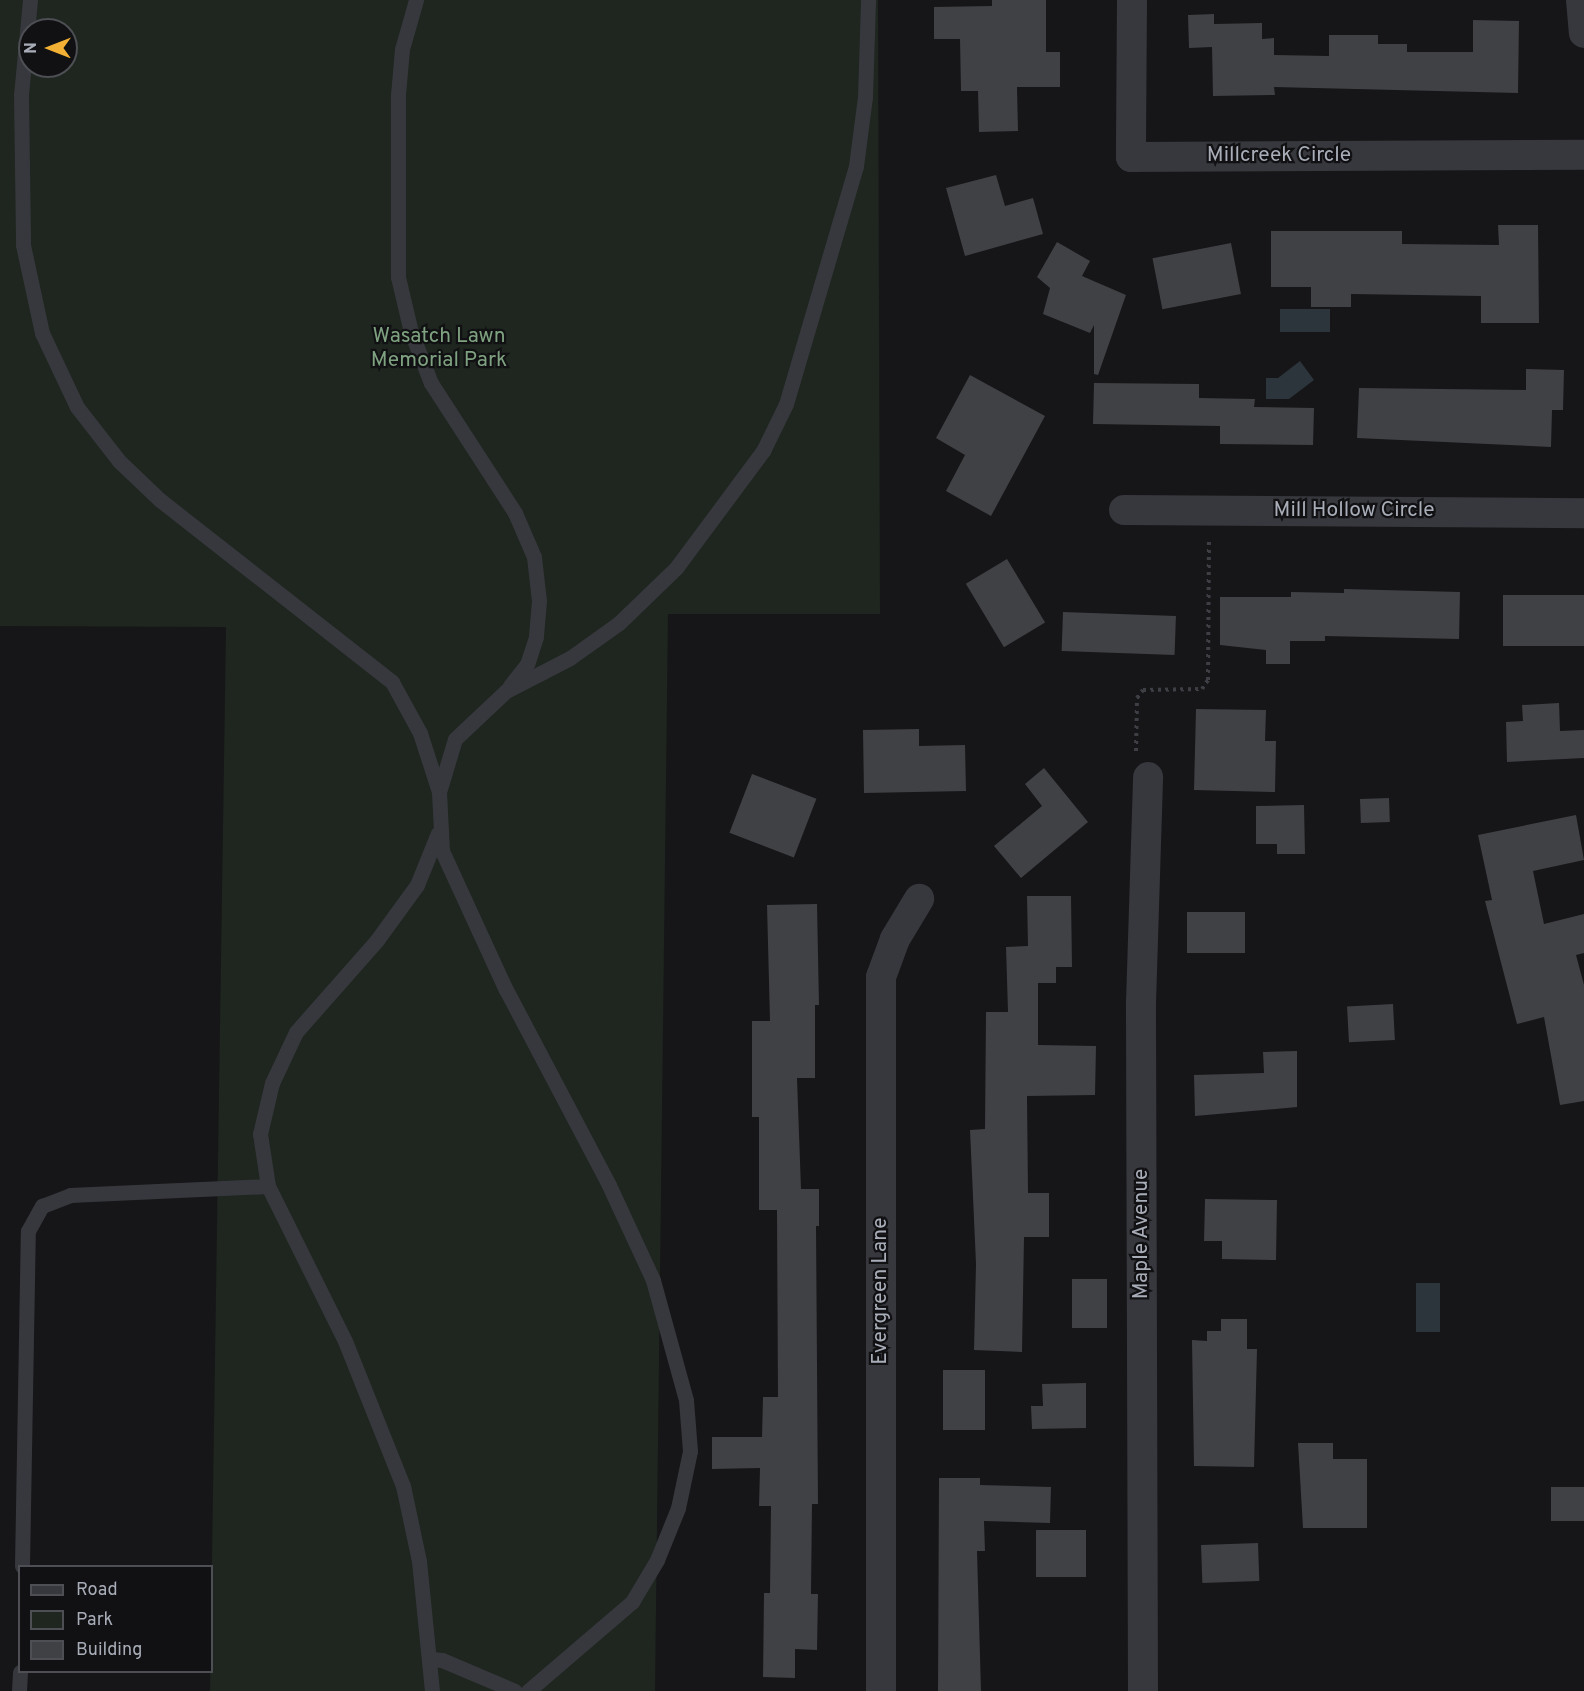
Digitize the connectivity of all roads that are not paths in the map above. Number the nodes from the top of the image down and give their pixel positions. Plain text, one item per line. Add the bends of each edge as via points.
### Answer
1 (30, 0) edge
2 (416, 0) edge
3 (868, 0) edge
4 (1132, 0) edge
5 (1581, 0) edge
6 (1584, 33) edge
7 (1584, 154) edge
8 (1124, 510) dead end
9 (1584, 513) edge
10 (506, 691) junction
11 (1148, 777) road end
12 (439, 792) junction
13 (441, 818) junction
14 (919, 899) dead end
15 (268, 1186) junction
16 (22, 1565) edge
17 (432, 1659) junction
18 (20, 1673) edge
19 (20, 1691) edge
20 (432, 1691) edge
21 (515, 1691) edge
22 (528, 1691) edge
23 (881, 1691) edge
24 (1143, 1691) edge

1 - 12 lane via 21,95 23,245 42,333 77,408 118,461 160,500 392,682 420,733
2 - 10 lane via 402,49 398,95 398,277 411,332 431,383 515,513 534,557 536,638 527,664
3 - 10 lane via 865,97 856,166 786,404 763,451 676,568 620,623 570,658
4 - 7 street, Millcreek Circle via 1131,158
5 - 6 street
8 - 9 street, Mill Hollow Circle
10 - 12 lane via 455,739
11 - 24 street, Maple Avenue via 1142,1003
12 - 13 lane
13 - 15 lane via 436,842 417,885 377,940 296,1032 272,1083 260,1134
13 - 22 lane via 442,851 506,990 609,1185 652,1280 686,1400 690,1451 678,1508 657,1560 632,1602
14 - 23 street, Evergreen Lane via 895,939 881,977
15 - 16 lane via 70,1195 42,1206 28,1231
15 - 17 lane via 345,1341 404,1486
17 - 20 lane
17 - 21 lane
18 - 19 lane

